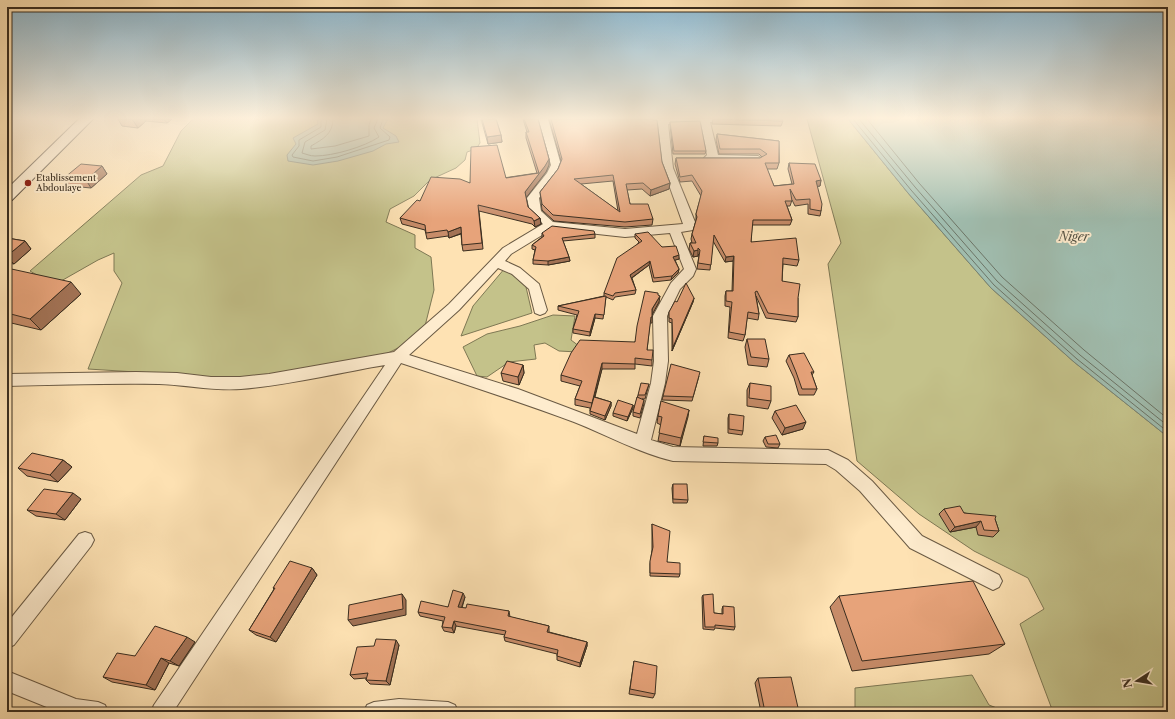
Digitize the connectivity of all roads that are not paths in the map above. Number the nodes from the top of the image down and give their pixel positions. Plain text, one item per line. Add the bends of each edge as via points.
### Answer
1 (42, 153) edge
2 (53, 153) edge
3 (552, 153) edge
4 (666, 153) edge
5 (712, 153) edge
6 (700, 158) edge
7 (713, 158) junction
8 (667, 159) junction
9 (680, 159) edge
10 (759, 159) edge
11 (7, 188) edge
12 (7, 197) edge
13 (550, 225) junction
14 (674, 229) junction
15 (497, 262) junction
16 (540, 310) dead end
17 (398, 357) junction
18 (7, 380) edge
19 (642, 444) junction
20 (85, 540) dead end
21 (993, 581) dead end
22 (7, 638) edge
23 (7, 681) edge
24 (98, 712) edge
25 (161, 712) edge
26 (374, 712) edge
27 (448, 712) edge

1 - 11 main road
2 - 12 main road
3 - 13 street via 556,165 554,173 533,198 536,212
4 - 8 street
5 - 7 street
6 - 7 street
7 - 10 street
8 - 9 street
8 - 14 street via 675,189 690,224 686,228
13 - 14 street via 626,233
13 - 15 street via 514,247
14 - 19 street via 690,269 675,286 660,316 661,361 658,383
15 - 16 street via 516,271 535,287
15 - 17 street via 454,307
17 - 18 street via 269,380 240,382 212,383 136,378
17 - 19 street via 513,393
17 - 25 street
19 - 21 street via 673,454 828,457 842,465 866,486 916,542
20 - 22 street
23 - 24 street via 76,709
26 - 27 street via 399,709

